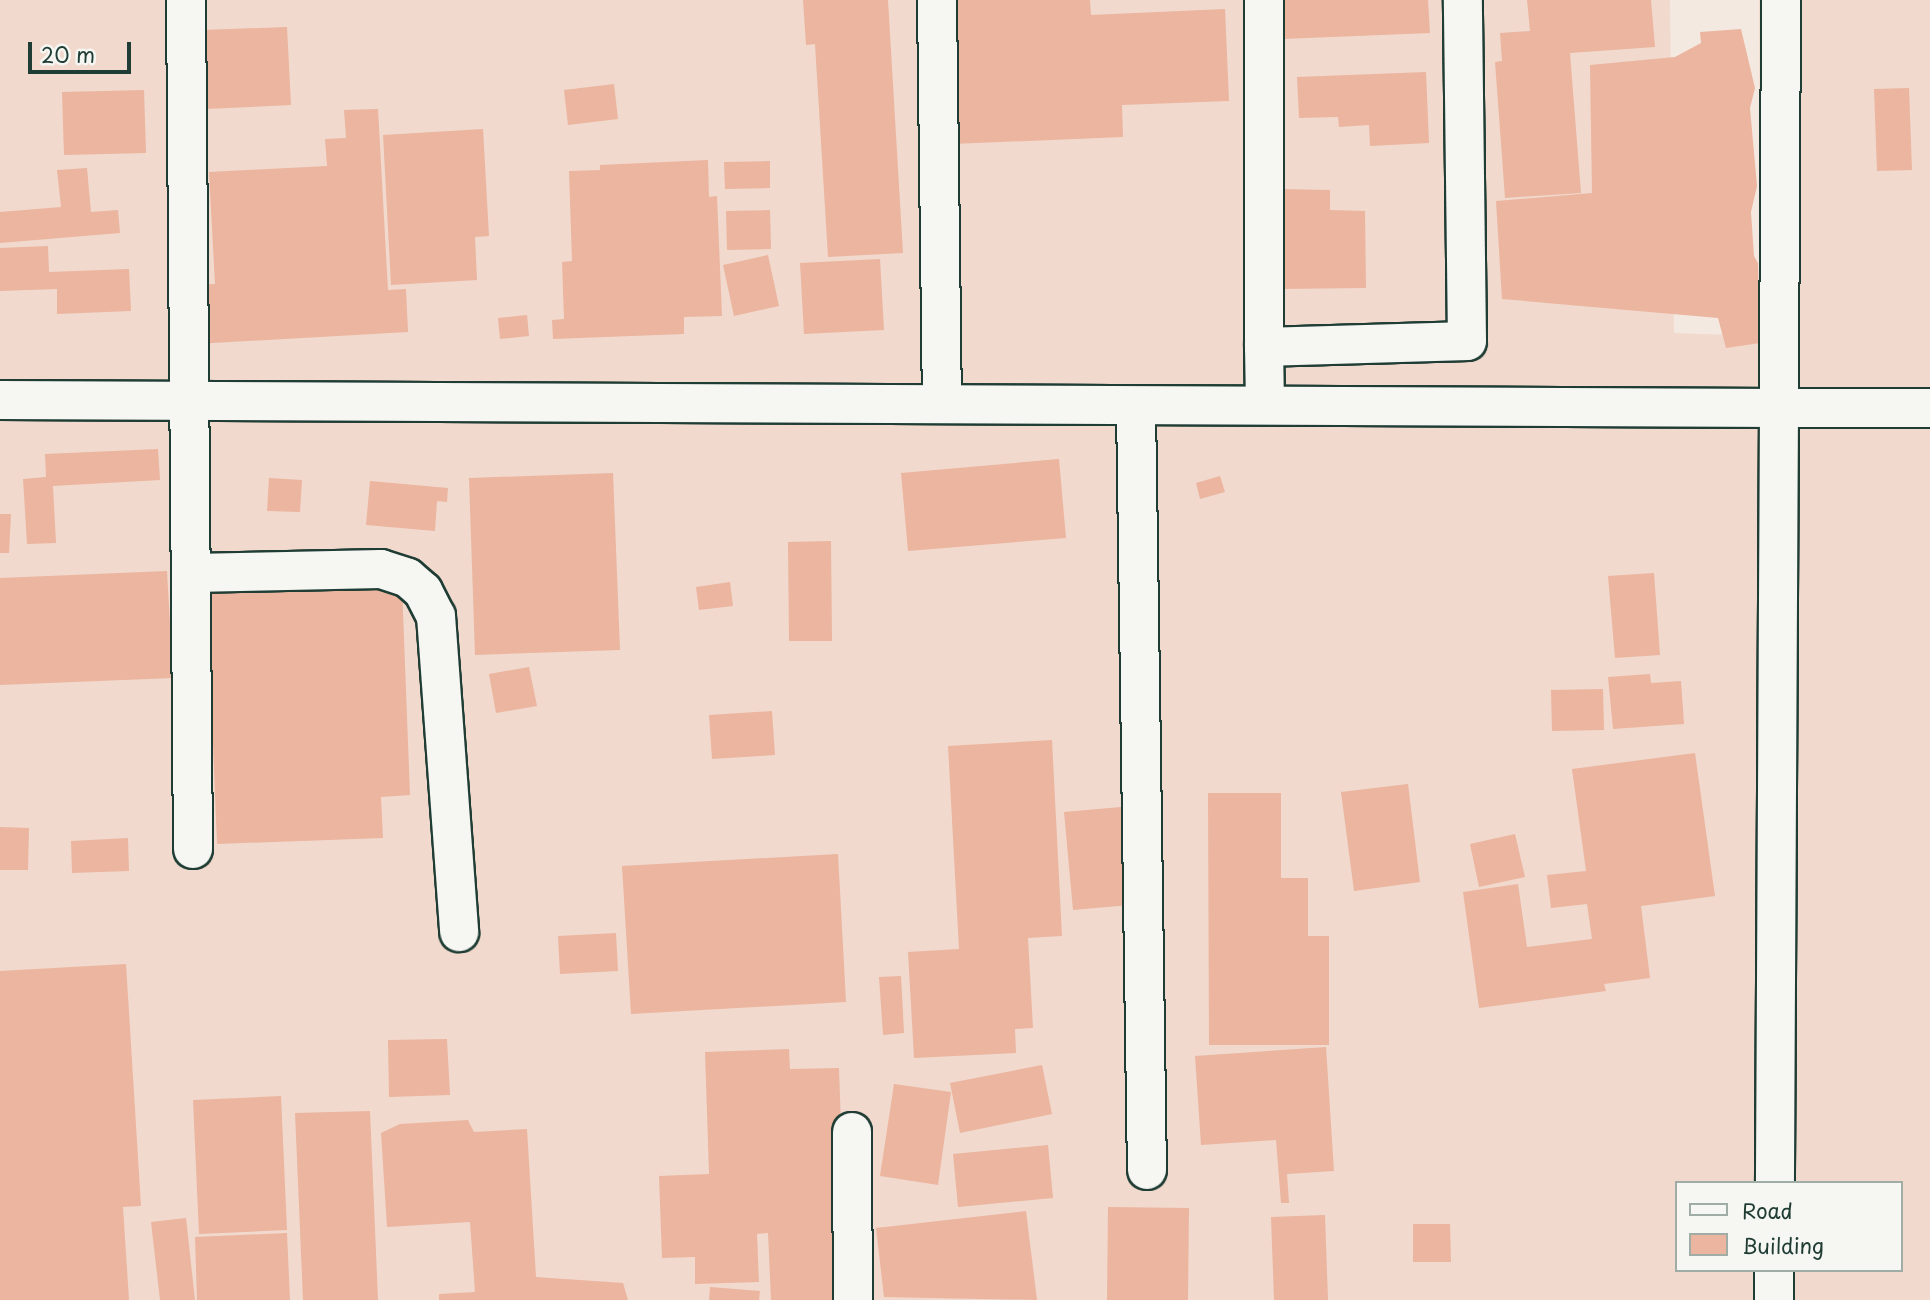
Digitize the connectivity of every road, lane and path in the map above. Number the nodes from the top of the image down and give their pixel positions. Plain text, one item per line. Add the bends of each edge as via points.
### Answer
1 (186, 0) edge
2 (937, 0) edge
3 (1264, 0) edge
4 (1463, 0) edge
5 (1781, 0) edge
6 (1264, 347) junction
7 (0, 400) edge
8 (193, 401) junction
9 (942, 403) junction
10 (1265, 404) junction
11 (1136, 406) junction
12 (1779, 408) junction
13 (1930, 408) edge
14 (193, 573) junction
15 (193, 849) dead end
16 (459, 932) dead end
17 (852, 1132) dead end
18 (1147, 1170) dead end
19 (1775, 1181) edge
20 (1774, 1272) edge
21 (853, 1300) edge
22 (1774, 1300) edge

1 - 8 street
2 - 9 street
3 - 6 street
4 - 6 street via 1467,341
5 - 12 street
6 - 10 street
7 - 8 street
8 - 9 street
8 - 14 street
9 - 11 street
10 - 11 street
10 - 12 street
11 - 18 street
12 - 13 street
12 - 19 street
14 - 15 street
14 - 16 street via 382,569 408,578 423,591 436,615
17 - 21 street
20 - 22 street

